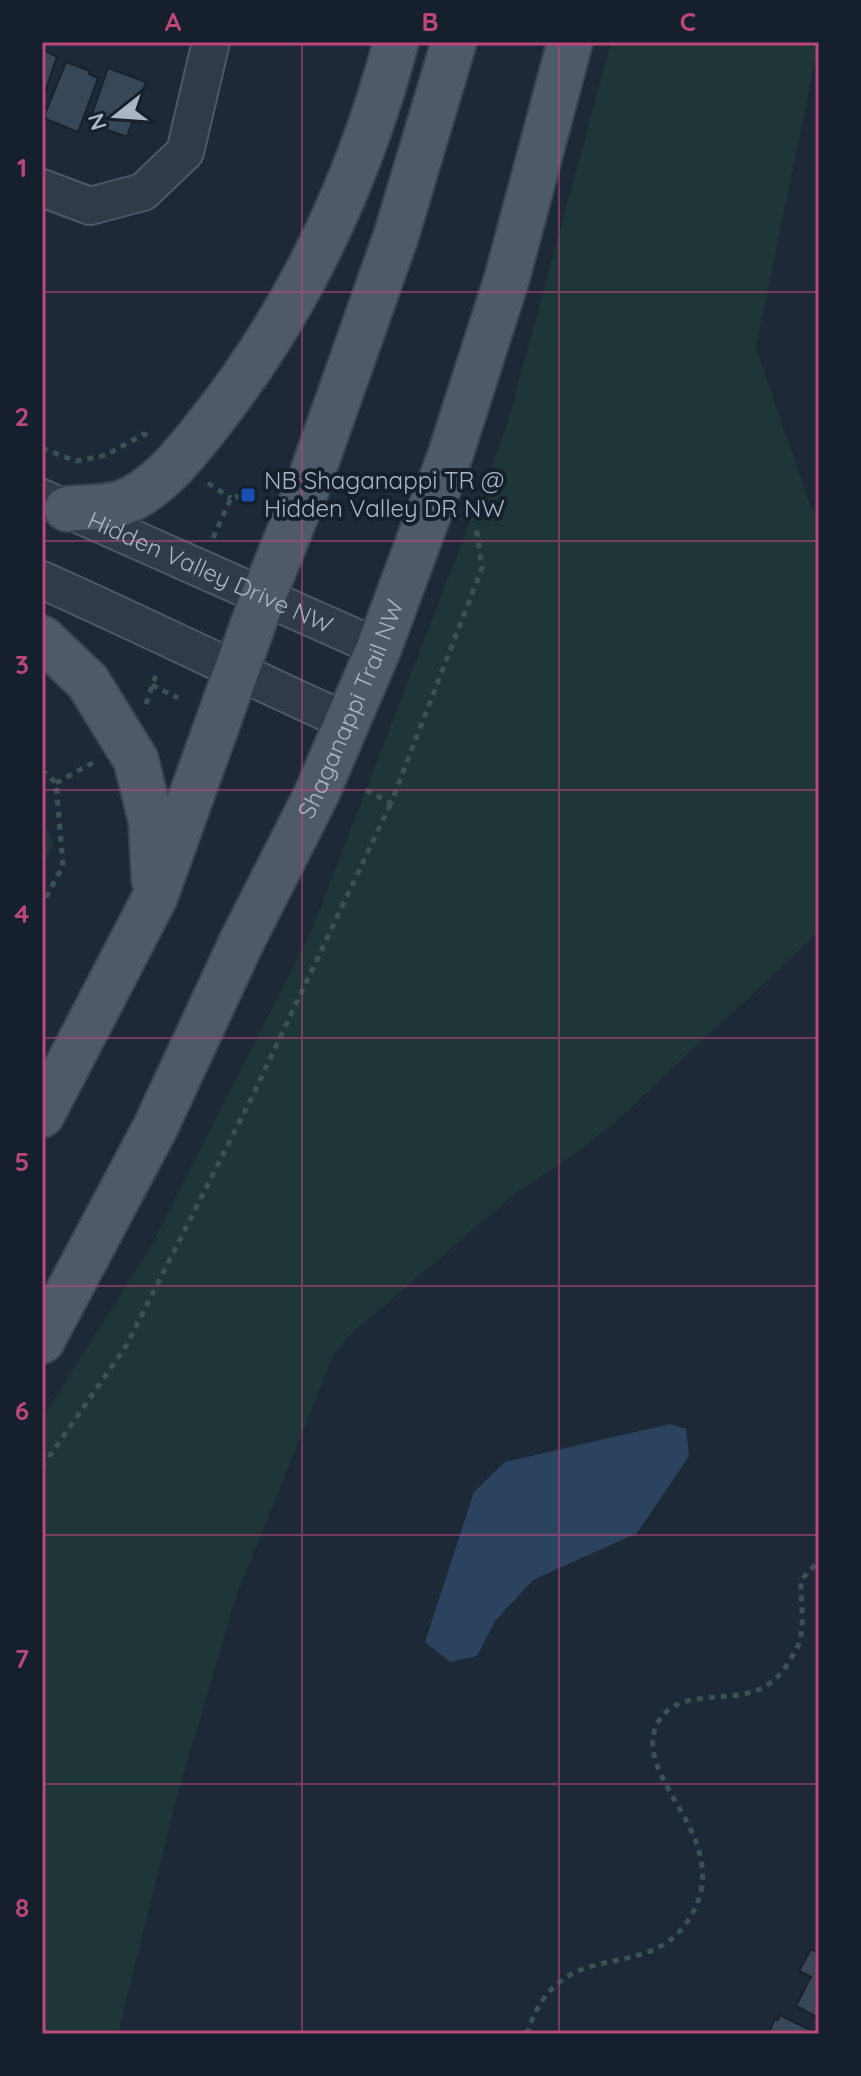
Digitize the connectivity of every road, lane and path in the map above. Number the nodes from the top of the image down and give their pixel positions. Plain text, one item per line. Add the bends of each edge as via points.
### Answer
1 (211, 42) edge
2 (396, 42) edge
3 (454, 42) edge
4 (570, 42) edge
5 (42, 188) edge
6 (153, 439) dead end
7 (42, 448) edge
8 (248, 495) dead end
9 (55, 503) edge
10 (476, 527) dead end
11 (208, 550) dead end
12 (42, 580) edge
13 (263, 597) junction
14 (42, 638) edge
15 (379, 648) junction
16 (157, 671) dead end
17 (236, 671) junction
18 (152, 685) junction
19 (178, 698) dead end
20 (143, 713) dead end
21 (348, 722) junction
22 (95, 761) dead end
23 (42, 770) edge
24 (56, 783) junction
25 (366, 790) dead end
26 (391, 803) junction
27 (155, 897) junction
28 (42, 905) edge
29 (42, 1115) edge
30 (42, 1341) edge
31 (42, 1467) edge
32 (819, 1561) edge
33 (527, 2034) edge

1 - 5 street via 185,152 143,192 90,206
2 - 9 main road via 381,100 340,204 268,344 234,393 160,480 121,503
3 - 13 main road via 396,236
4 - 15 main road, Shaganappi Trail NW via 507,278 449,459
6 - 7 path via 144,434 106,455 76,461
8 - 11 path via 231,498
9 - 13 street, Hidden Valley Drive NW
10 - 26 path via 482,568
12 - 17 street
13 - 15 street, Hidden Valley Drive NW
13 - 17 main road
14 - 27 main road via 88,682 136,760 151,821
15 - 21 main road, Shaganappi Trail NW
16 - 18 path
17 - 21 street
17 - 27 main road
18 - 19 path
18 - 20 path
21 - 30 main road, Shaganappi Trail NW via 155,1128
22 - 24 path
23 - 24 path
24 - 28 path via 63,866
25 - 26 path
26 - 31 path via 251,1099 126,1346
27 - 29 main road
32 - 33 path via 801,1580 800,1638 778,1677 752,1692 688,1700 663,1715 654,1733 656,1762 699,1849 701,1886 686,1923 656,1949 589,1966 558,1982 537,2007

